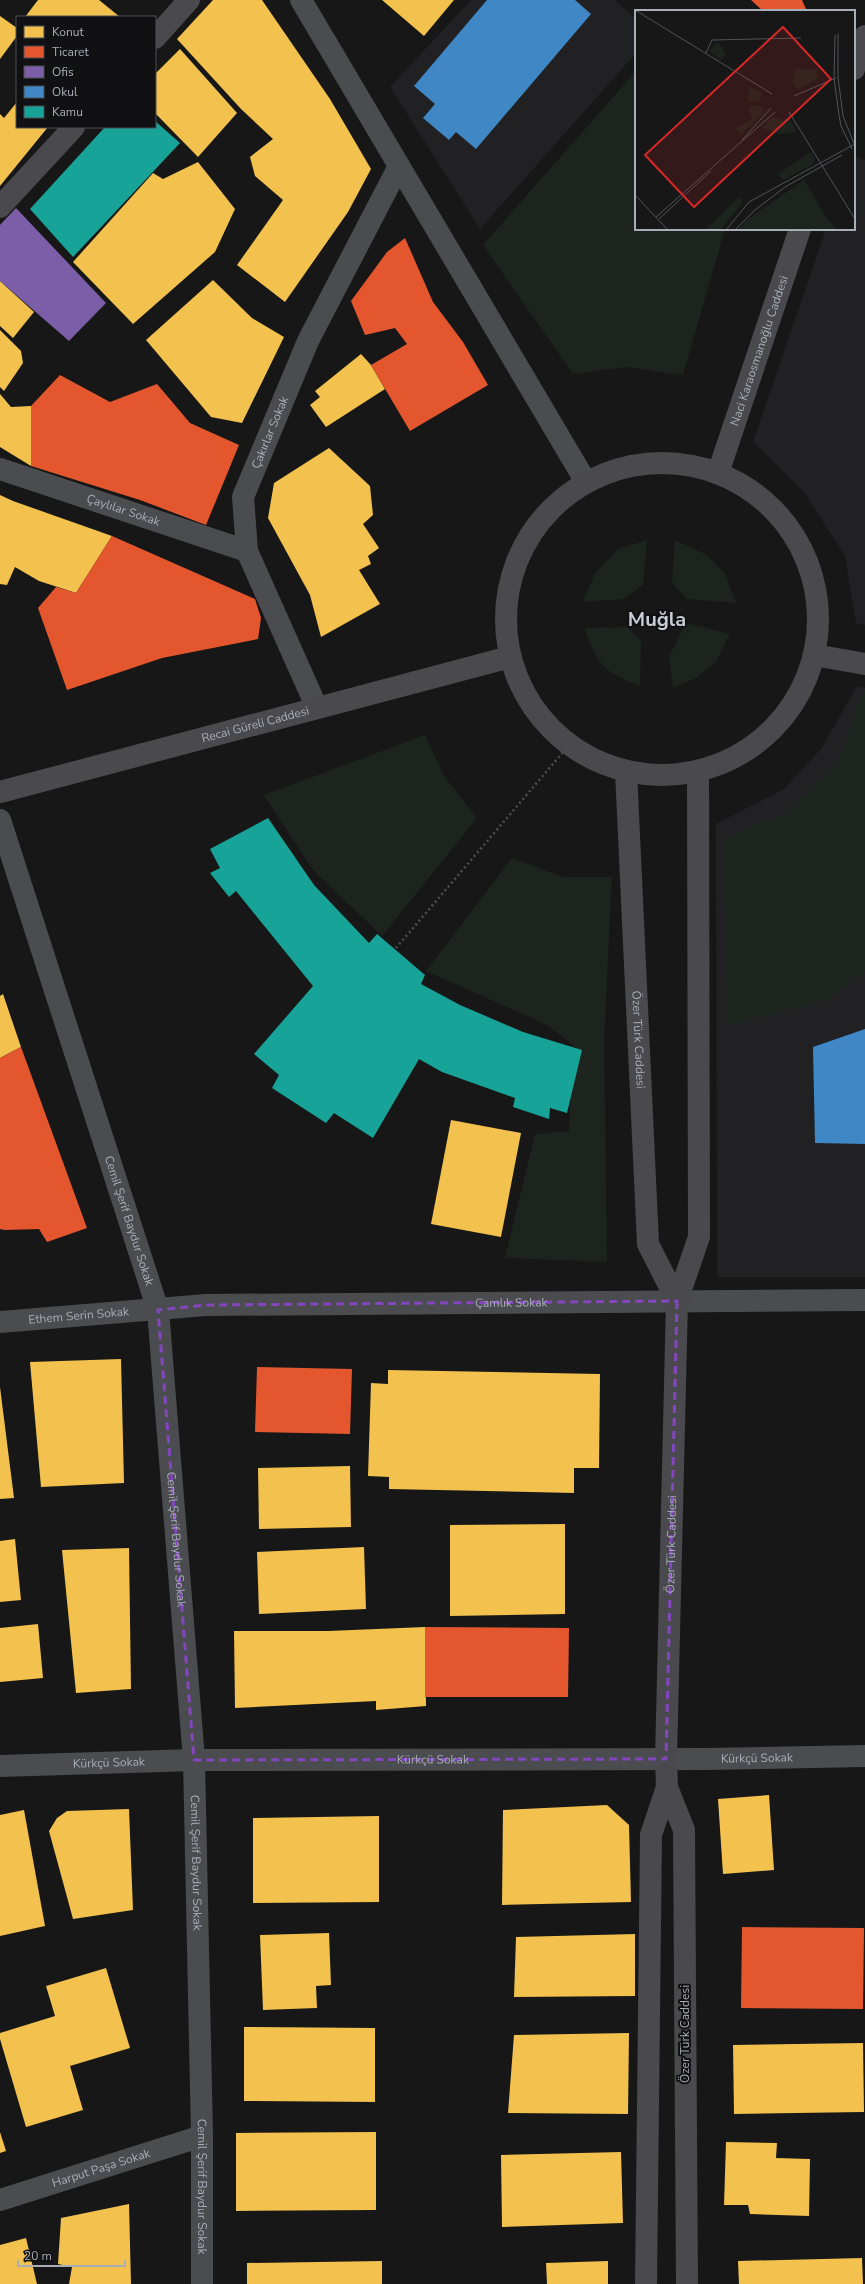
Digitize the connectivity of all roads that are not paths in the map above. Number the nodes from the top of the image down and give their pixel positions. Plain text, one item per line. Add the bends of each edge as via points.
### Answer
1 (190, 0) edge
2 (301, 0) edge
3 (865, 36) edge
4 (156, 37) edge
5 (855, 66) edge
6 (73, 128) edge
7 (399, 166) junction
8 (0, 207) edge
9 (800, 230) edge
10 (0, 468) edge
11 (718, 473) junction
12 (586, 482) junction
13 (247, 551) junction
14 (814, 655) junction
15 (510, 657) junction
16 (865, 664) edge
17 (317, 708) junction
18 (626, 771) junction
19 (698, 772) junction
20 (0, 792) edge
21 (0, 820) edge
22 (865, 1300) edge
23 (677, 1301) junction
24 (158, 1310) junction
25 (0, 1322) edge
26 (865, 1756) edge
27 (666, 1758) junction
28 (194, 1760) junction
29 (0, 1766) edge
30 (667, 1787) junction
31 (202, 2136) junction
32 (0, 2200) edge
33 (202, 2284) edge
34 (646, 2284) edge
35 (687, 2284) edge

1 - 4 street
2 - 7 street
3 - 5 street
6 - 8 street
7 - 12 street
7 - 13 street, Çakırlar Sokak via 308,341 243,497
9 - 11 street, Naci Karaosmanoğlu Caddesi
10 - 13 street, Çaylılar Sokak
11 - 12 street via 685,464 651,463 618,469
11 - 14 street via 751,490 779,514 800,545 814,581 818,610
12 - 15 street via 554,506 528,538 512,576 506,616
13 - 17 street, Çakırlar Sokak
14 - 16 street
14 - 19 street via 802,688 784,717 759,741 730,760
15 - 17 street, Recai Güreli Caddesi
15 - 18 street via 526,697 552,730 586,756
17 - 20 street, Recai Güreli Caddesi
18 - 19 street via 662,776
18 - 23 street, Özer Türk Caddesi via 648,1244
19 - 23 street, Özer Türk Caddesi via 699,1236
21 - 24 street, Cemil Şerif Baydur Sokak
22 - 23 street, Çamlık Sokak
23 - 24 street, Çamlık Sokak via 206,1305
23 - 27 street, Özer Türk Caddesi
24 - 25 street, Ethem Serin Sokak
24 - 28 street, Cemil Şerif Baydur Sokak
26 - 27 street, Kürkçü Sokak
27 - 28 street, Kürkçü Sokak
27 - 30 street, Özer Türk Caddesi
28 - 29 street, Kürkçü Sokak
28 - 31 street, Cemil Şerif Baydur Sokak
30 - 34 street, Özer Türk Caddesi via 651,1835
30 - 35 street, Özer Türk Caddesi via 684,1830
31 - 32 street, Harput Paşa Sokak
31 - 33 street, Cemil Şerif Baydur Sokak

